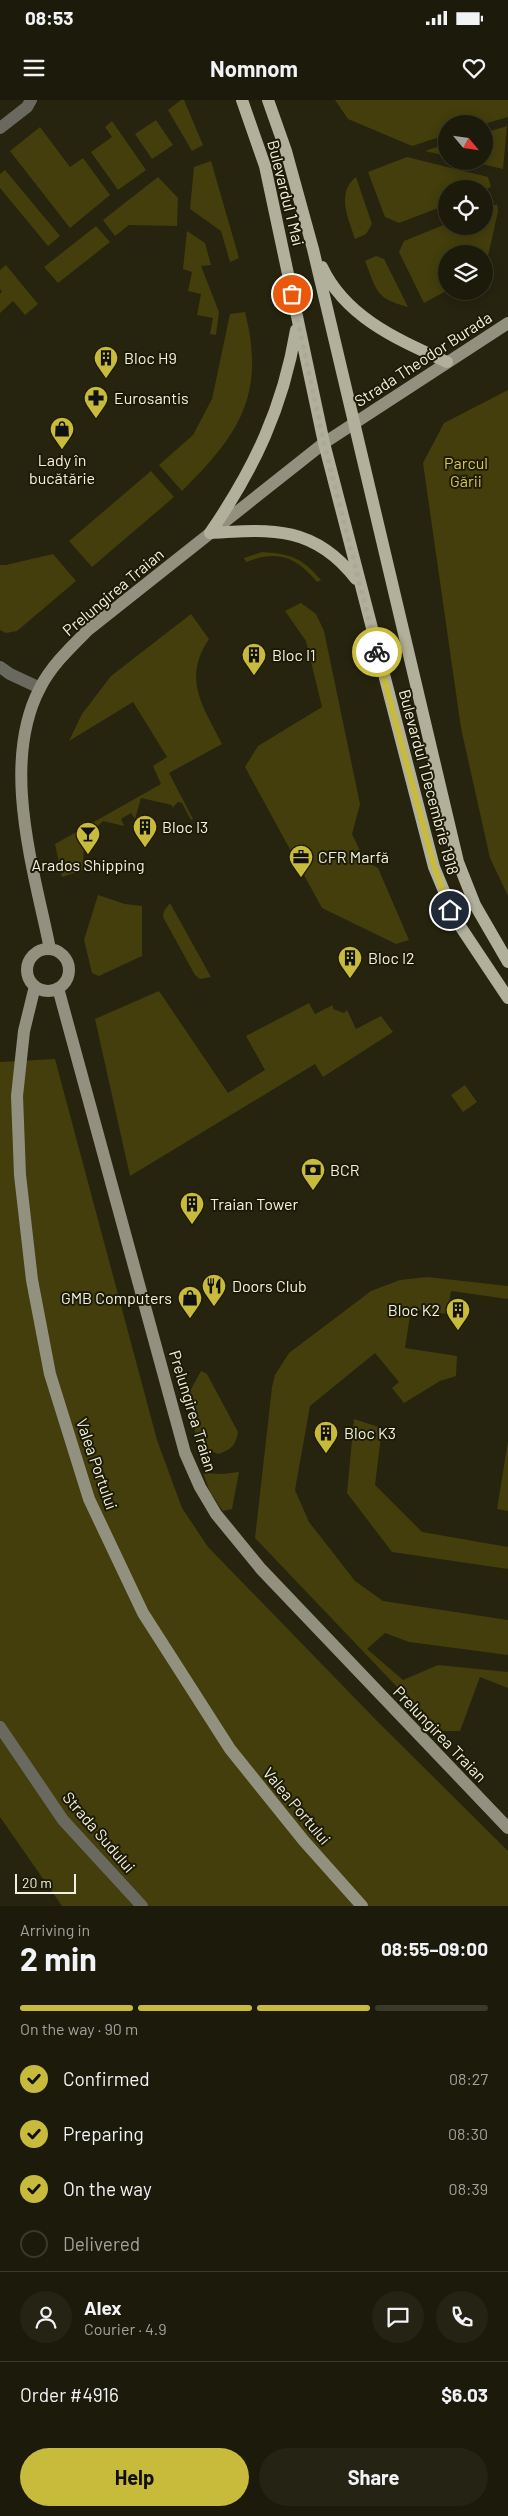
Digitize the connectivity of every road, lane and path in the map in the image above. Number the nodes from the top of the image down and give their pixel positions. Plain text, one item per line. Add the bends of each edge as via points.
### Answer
1 (31, 100) edge
2 (242, 100) edge
3 (268, 100) edge
4 (0, 128) edge
5 (313, 249) junction
6 (297, 322) junction
7 (508, 323) edge
8 (446, 362) junction
9 (356, 422) junction
10 (324, 443) junction
11 (210, 533) junction
12 (360, 583) junction
13 (0, 667) edge
14 (40, 688) junction
15 (50, 949) junction
16 (508, 962) edge
17 (35, 986) junction
18 (58, 988) junction
19 (508, 998) edge
20 (0, 1727) edge
21 (508, 1828) edge
22 (142, 1906) edge
23 (362, 1906) edge

1 - 4 street via 27,107
2 - 6 main road, Bulevardul 1 Mai via 265,166
3 - 5 main road, Bulevardul 1 Mai
5 - 8 main road via 325,274 348,304 402,342
5 - 9 main road, Bulevardul 1 Mai
6 - 10 main road, Bulevardul 1 Mai
6 - 11 main road via 289,368 269,430 251,467
7 - 8 street, Strada Theodor Burada
8 - 9 street, Strada Theodor Burada
9 - 10 street, Prelungirea Traian
9 - 16 main road, Bulevardul 1 Decembrie 1918 via 458,862 475,905
10 - 11 street, Prelungirea Traian
10 - 12 main road, Bulevardul 1 Decembrie 1918
11 - 12 main road via 264,529 298,536 330,552
11 - 14 street, Prelungirea Traian via 88,630 55,665
12 - 19 main road, Bulevardul 1 Decembrie 1918 via 442,891 456,920
13 - 14 street
14 - 15 street, Prelungirea Traian via 30,709 24,735 22,794
15 - 17 street via 37,952 28,963 29,977
15 - 18 street via 62,954 68,965 67,978
17 - 18 street via 44,990
17 - 23 street, Valea Portului via 24,1031 17,1096 20,1175 32,1280 50,1374 89,1499 143,1613 230,1749 304,1841
18 - 21 street, Prelungirea Traian via 183,1444 200,1487 216,1514 261,1570
20 - 22 street, Strada Sudului via 63,1820

